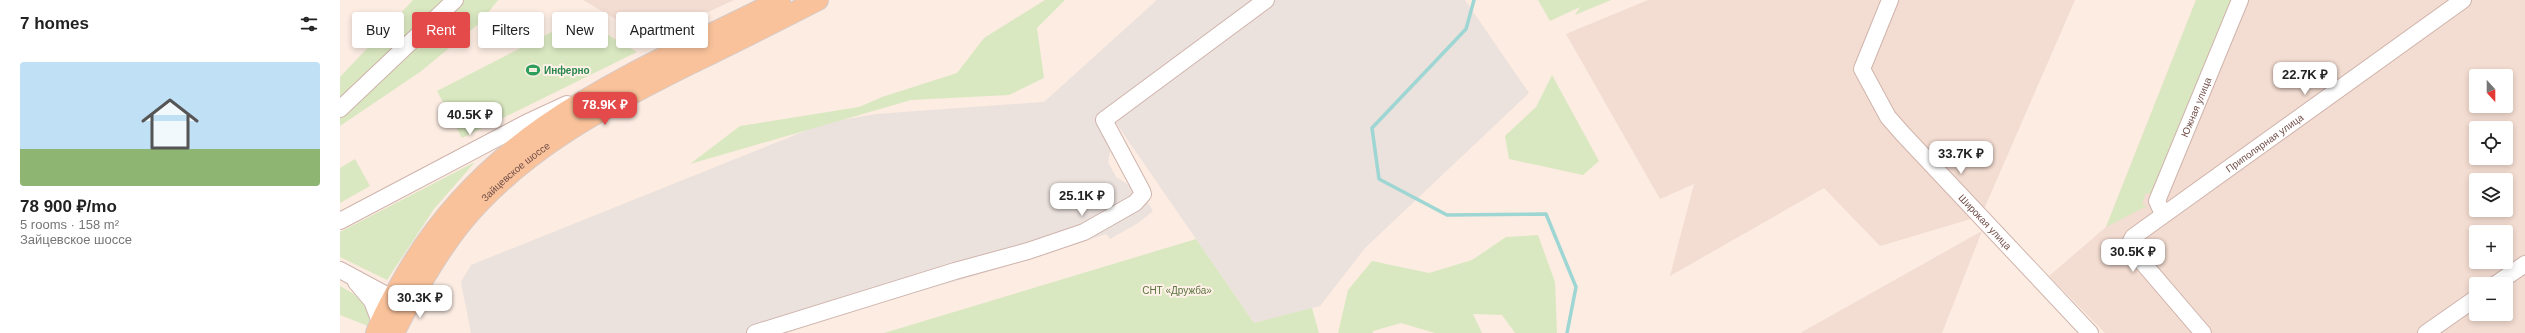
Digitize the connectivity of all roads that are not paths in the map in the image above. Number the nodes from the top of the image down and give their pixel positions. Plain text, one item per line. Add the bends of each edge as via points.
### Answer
1 (455, 0) edge
2 (780, 0) edge
3 (818, 0) edge
4 (1266, 0) edge
5 (1890, 0) edge
6 (2240, 0) edge
7 (2463, 0) edge
8 (616, 81) junction
9 (340, 109) edge
10 (2163, 214) junction
11 (340, 221) edge
12 (2525, 264) edge
13 (343, 271) edge
14 (2506, 277) edge
15 (417, 290) junction
16 (392, 298) junction
17 (2469, 303) edge
18 (385, 330) edge
19 (755, 333) edge
20 (2090, 333) edge
21 (2203, 333) edge
22 (2426, 333) edge

1 - 9 street
2 - 8 main road, Зайцевское шоссе
3 - 15 main road, Зайцевское шоссе via 611,104 540,149 496,186 461,224
4 - 19 street via 1104,120 1142,191 1143,194 1135,203 1089,229 1049,244
5 - 20 street, Широкая улица via 1862,69 1888,117
6 - 10 street, Южная улица via 2157,201
7 - 10 street, Приполярная улица
8 - 11 street via 526,123
8 - 16 main road, Зайцевское шоссе via 520,142 478,180 428,238
10 - 21 street, Приполярная улица via 2133,237 2131,249
12 - 14 street
13 - 16 street
13 - 18 street via 372,301
15 - 16 street via 407,298
15 - 18 main road, Зайцевское шоссе
16 - 18 main road, Зайцевское шоссе
17 - 22 street

